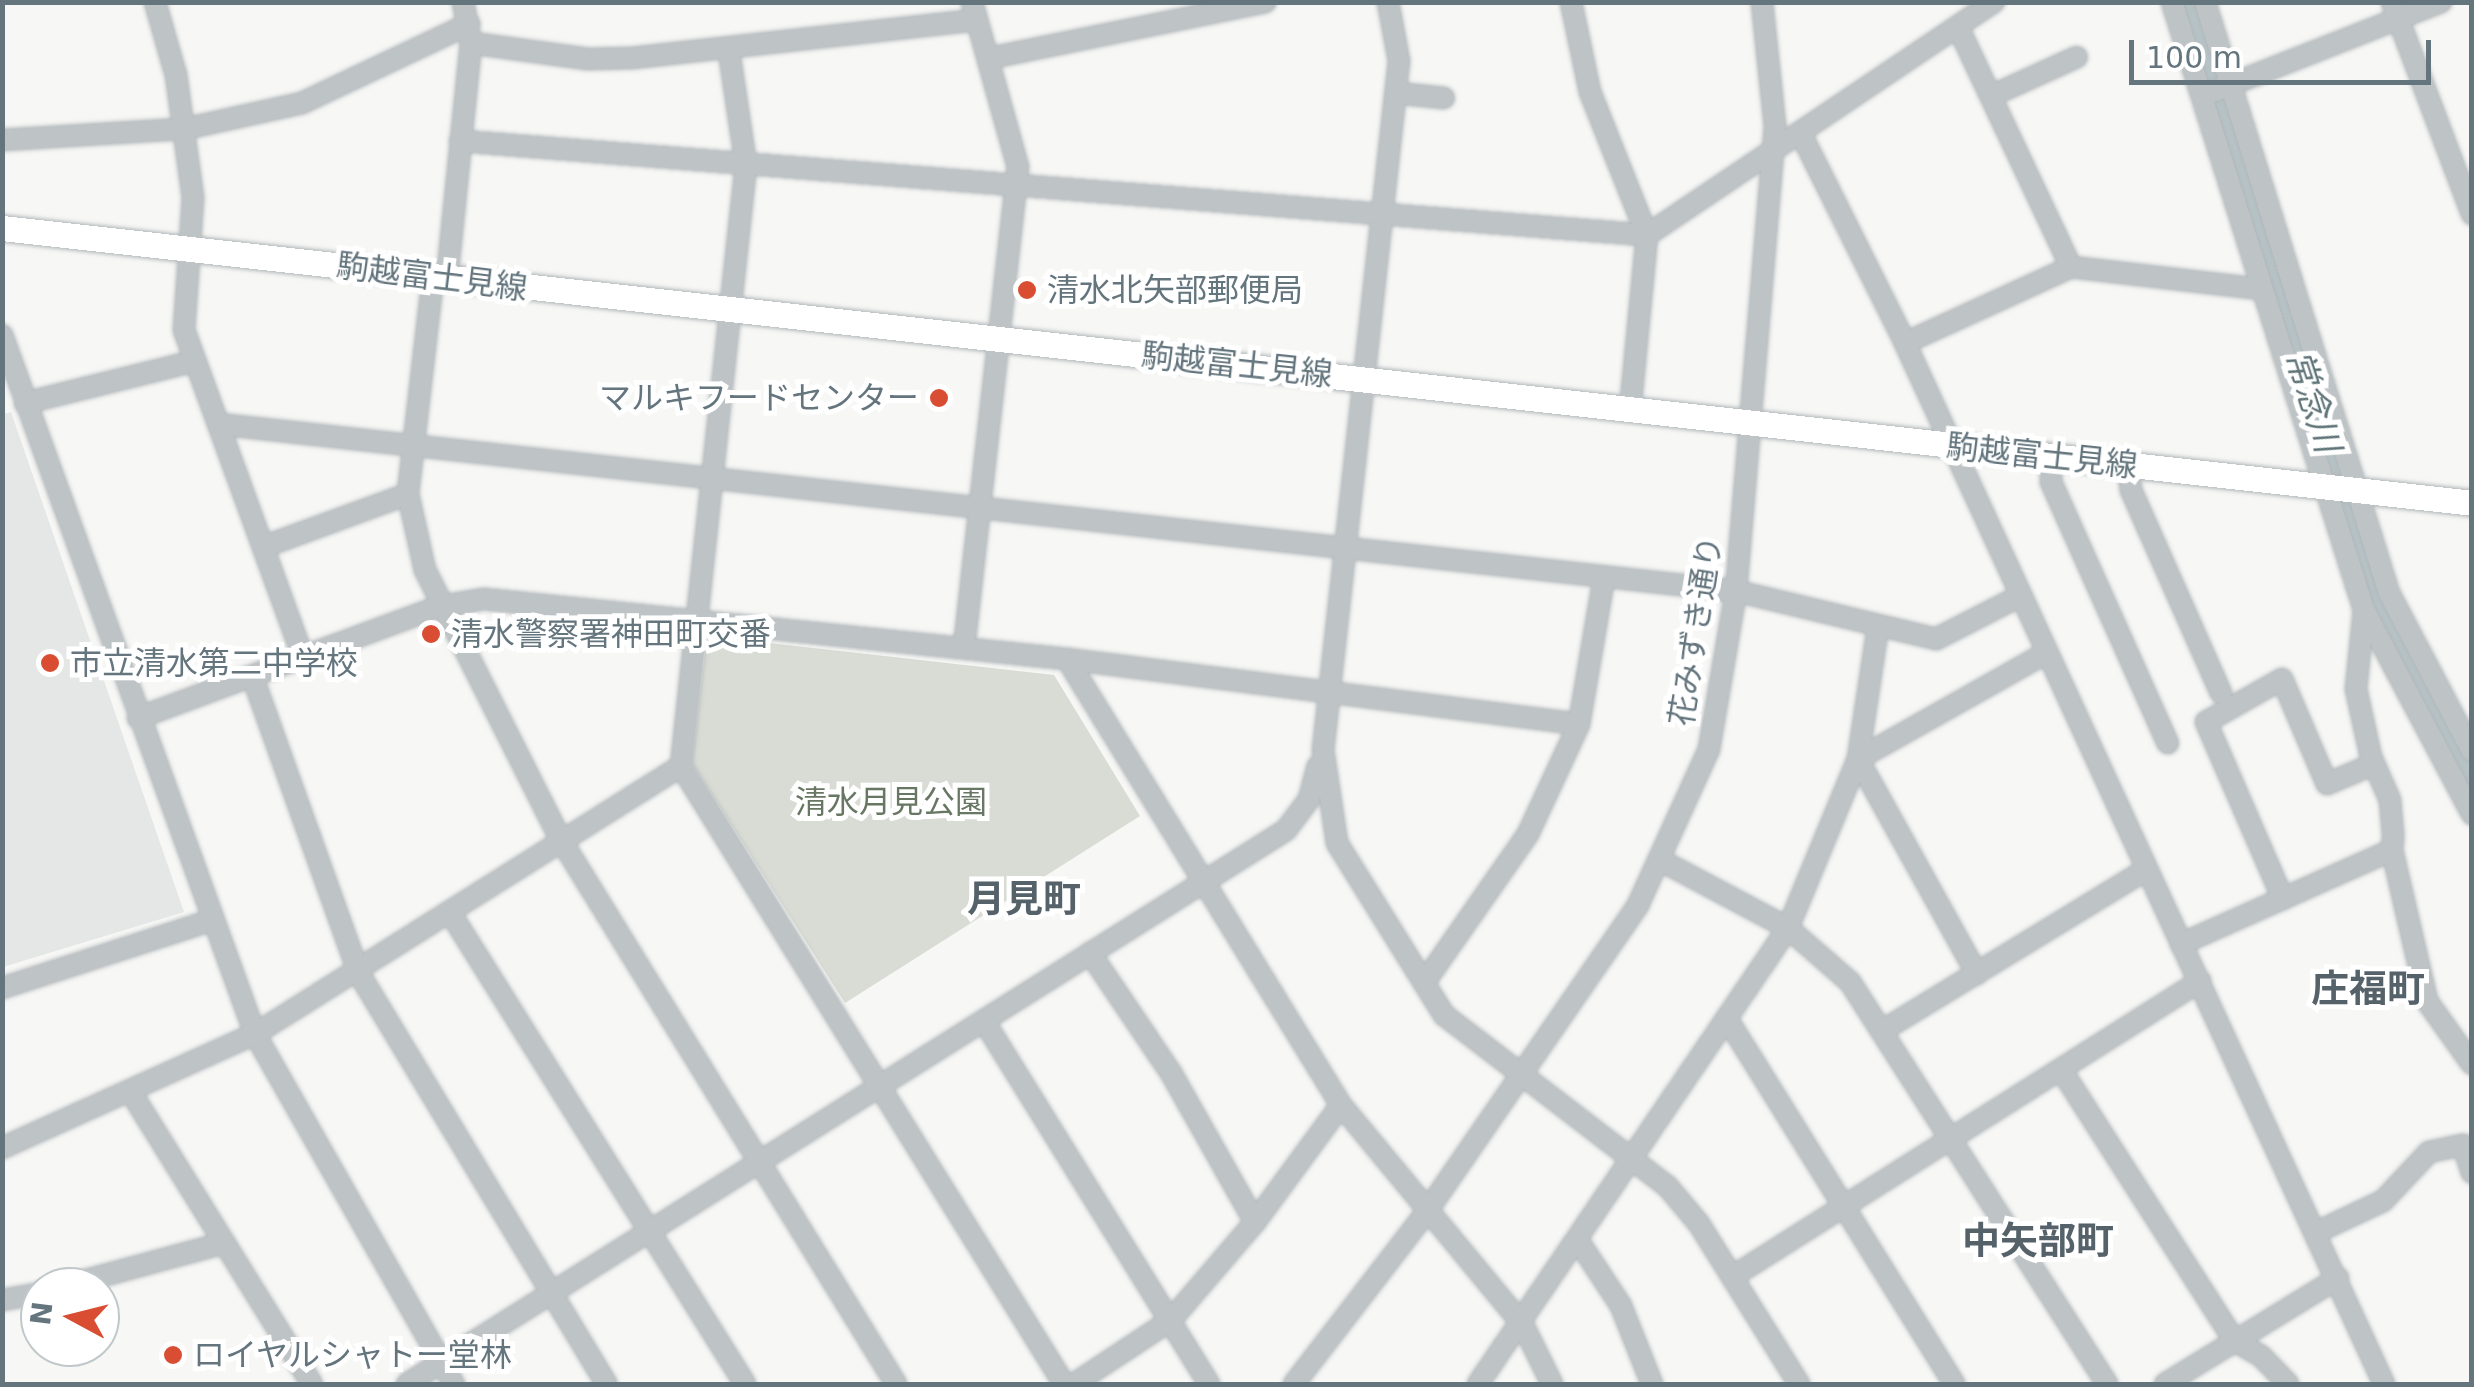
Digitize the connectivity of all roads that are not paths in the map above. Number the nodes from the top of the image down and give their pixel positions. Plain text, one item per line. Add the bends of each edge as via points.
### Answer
1 (155, 2) edge
2 (464, 2) edge
3 (1265, 2) edge
4 (1388, 2) edge
5 (1571, 2) edge
6 (1762, 2) edge
7 (1994, 2) edge
8 (2172, 2) edge
9 (2205, 2) edge
10 (2442, 2) edge
11 (974, 11) edge
12 (2396, 11) edge
13 (1958, 27) junction
14 (470, 34) junction
15 (729, 51) junction
16 (2077, 57) dead end
17 (990, 58) junction
18 (2231, 87) junction
19 (1396, 93) junction
20 (1991, 96) junction
21 (2202, 96) junction
22 (1444, 98) dead end
23 (184, 130) junction
24 (1800, 134) junction
25 (2, 140) edge
26 (460, 141) junction
27 (1773, 151) junction
28 (746, 165) junction
29 (1018, 183) junction
30 (1382, 211) junction
31 (2472, 214) edge
32 (2, 228) edge
33 (1648, 236) junction
34 (194, 249) junction
35 (2071, 267) junction
36 (440, 278) junction
37 (2262, 288) junction
38 (734, 310) junction
39 (2, 335) edge
40 (1001, 338) junction
41 (1905, 342) junction
42 (195, 361) junction
43 (1363, 379) junction
44 (25, 403) junction
45 (1630, 410) junction
46 (218, 424) junction
47 (1753, 424) junction
48 (415, 443) junction
49 (1952, 446) junction
50 (2051, 457) junction
51 (2128, 466) junction
52 (713, 474) junction
53 (2324, 487) junction
54 (2360, 491) junction
55 (408, 494) junction
56 (2472, 503) edge
57 (982, 507) junction
58 (1346, 546) junction
59 (263, 547) junction
60 (1604, 578) junction
61 (1736, 591) junction
62 (2020, 596) junction
63 (441, 606) junction
64 (2364, 610) junction
65 (697, 622) junction
66 (1878, 627) junction
67 (964, 648) junction
68 (2046, 653) junction
69 (1067, 658) junction
70 (304, 659) junction
71 (253, 678) junction
72 (2222, 693) dead end
73 (1332, 694) junction
74 (138, 718) junction
75 (1579, 724) junction
76 (2168, 743) dead end
77 (1323, 750) junction
78 (2472, 751) edge
79 (1858, 759) junction
80 (2374, 764) junction
81 (680, 766) junction
82 (2472, 814) edge
83 (561, 840) junction
84 (2392, 850) junction
85 (1662, 861) junction
86 (2145, 870) junction
87 (1198, 881) junction
88 (2283, 899) junction
89 (451, 914) junction
90 (212, 920) junction
91 (1788, 928) junction
92 (2181, 944) junction
93 (1090, 953) junction
94 (358, 972) junction
95 (1976, 974) junction
96 (2200, 980) junction
97 (1424, 983) junction
98 (2, 988) edge
99 (984, 1021) junction
100 (1729, 1022) junction
101 (1885, 1029) junction
102 (255, 1034) junction
103 (2472, 1064) edge
104 (2062, 1071) junction
105 (1522, 1074) junction
106 (880, 1088) junction
107 (132, 1094) junction
108 (1341, 1104) junction
109 (2467, 1141) edge
110 (1953, 1142) junction
111 (2, 1148) edge
112 (1636, 1158) junction
113 (759, 1164) junction
114 (2472, 1173) edge
115 (1843, 1208) junction
116 (1425, 1214) junction
117 (1255, 1222) junction
118 (2317, 1232) junction
119 (651, 1233) junction
120 (1580, 1242) junction
121 (220, 1244) junction
122 (120, 1271) edge
123 (1732, 1278) junction
124 (2338, 1278) junction
125 (552, 1295) junction
126 (1171, 1320) junction
127 (1524, 1326) junction
128 (2235, 1342) junction
129 (442, 1366) junction
130 (312, 1384) edge
131 (407, 1384) edge
132 (454, 1384) edge
133 (608, 1384) edge
134 (745, 1384) edge
135 (896, 1384) edge
136 (1064, 1384) edge
137 (1074, 1384) edge
138 (1208, 1384) edge
139 (1294, 1384) edge
140 (1478, 1384) edge
141 (1552, 1384) edge
142 (1652, 1384) edge
143 (1799, 1384) edge
144 (1954, 1384) edge
145 (2107, 1384) edge
146 (2166, 1384) edge
147 (2288, 1384) edge
148 (2384, 1384) edge

1 - 23 street
2 - 14 street
3 - 17 street
4 - 19 street via 1399,60
5 - 33 street via 1590,92
6 - 27 street, 花みずき通り
7 - 13 street
8 - 21 street
9 - 18 street
10 - 12 street
11 - 15 street
11 - 17 street
12 - 18 street
12 - 31 street
13 - 20 street
13 - 24 street
14 - 15 street via 588,59
14 - 23 street via 302,104
14 - 26 street
15 - 28 street
16 - 20 street
17 - 29 street
18 - 21 street
18 - 54 street
19 - 22 street
19 - 30 street
20 - 35 street
21 - 37 street
23 - 25 street
23 - 34 street
24 - 27 street
24 - 41 street
26 - 28 street
26 - 36 street
27 - 33 street
27 - 47 street, 花みずき通り
28 - 29 street
28 - 38 street
29 - 30 street
29 - 40 street
30 - 33 street
30 - 43 street
32 - 34 main road, 駒越富士見線
33 - 45 street
34 - 36 main road, 駒越富士見線
34 - 42 street via 184,330
35 - 37 street
35 - 41 street
36 - 38 main road, 駒越富士見線
36 - 48 street
37 - 53 street
38 - 40 main road, 駒越富士見線
38 - 52 street
39 - 44 street
40 - 43 main road, 駒越富士見線
40 - 57 street
41 - 49 street
42 - 44 street
42 - 46 street
43 - 45 main road, 駒越富士見線
43 - 58 street
44 - 74 street
45 - 47 main road, 駒越富士見線
46 - 48 street
46 - 59 street
47 - 49 main road, 駒越富士見線
47 - 61 street, 花みずき通り
48 - 52 street
48 - 55 street
49 - 50 main road, 駒越富士見線
49 - 62 street
50 - 51 main road, 駒越富士見線
50 - 76 street via 2051,482
51 - 53 main road, 駒越富士見線
51 - 72 street via 2130,490
52 - 57 street
52 - 65 street
53 - 54 main road, 駒越富士見線
53 - 64 street
54 - 56 main road, 駒越富士見線
54 - 78 street via 2389,592
55 - 59 street
55 - 63 street via 414,538
57 - 58 street
57 - 67 street
58 - 60 street
58 - 73 street
59 - 70 street
60 - 61 street
60 - 75 street
61 - 66 street
61 - 85 street, 花みずき通り via 1709,749
62 - 66 street via 1936,639
62 - 68 street
63 - 65 street via 484,599
63 - 70 street
63 - 83 street
64 - 80 street via 2356,688
64 - 82 street
65 - 67 street
65 - 81 street
66 - 79 street
67 - 69 street
68 - 79 street
68 - 86 street
69 - 73 street
69 - 87 street
70 - 71 street
71 - 74 street
71 - 94 street
73 - 75 street
73 - 77 street
74 - 90 street
75 - 97 street via 1528,834
77 - 87 street via 1310,799 1286,830
77 - 97 street via 1337,844
79 - 91 street
79 - 95 street
80 - 84 street via 2390,800
80 - 88 street via 2327,784 2282,679 2206,722
81 - 83 street
81 - 106 street
83 - 89 street
83 - 113 street
84 - 88 street
84 - 103 street via 2427,1001
85 - 91 street
85 - 105 street, 花みずき通り
86 - 92 street
86 - 95 street
87 - 93 street
87 - 108 street
88 - 92 street
89 - 94 street
89 - 119 street
90 - 98 street
90 - 102 street
91 - 100 street
91 - 101 street via 1850,982
92 - 96 street
93 - 99 street
93 - 117 street via 1171,1073
94 - 102 street
94 - 125 street
95 - 101 street
96 - 104 street
96 - 118 street
97 - 105 street via 1444,1015
99 - 106 street
99 - 126 street
100 - 112 street
100 - 115 street
101 - 110 street
102 - 107 street
102 - 129 street
104 - 110 street
104 - 128 street
105 - 112 street
105 - 116 street, 花みずき通り
106 - 113 street
106 - 136 street
107 - 111 street
107 - 121 street
108 - 116 street
108 - 117 street
109 - 114 street
109 - 118 street via 2429,1152 2384,1201
110 - 115 street
110 - 145 street
112 - 120 street
112 - 123 street via 1700,1224
113 - 119 street
113 - 135 street
115 - 123 street
115 - 144 street
116 - 127 street
116 - 139 street, 花みずき通り
117 - 126 street
118 - 124 street
119 - 125 street
119 - 134 street
120 - 127 street
120 - 142 street via 1621,1306
121 - 122 street
121 - 130 street
123 - 143 street
124 - 128 street
124 - 148 street
125 - 129 street
125 - 133 street
126 - 137 street
126 - 138 street
127 - 140 street
127 - 141 street
128 - 146 street
128 - 147 street via 2262,1356
129 - 131 street
129 - 132 street

